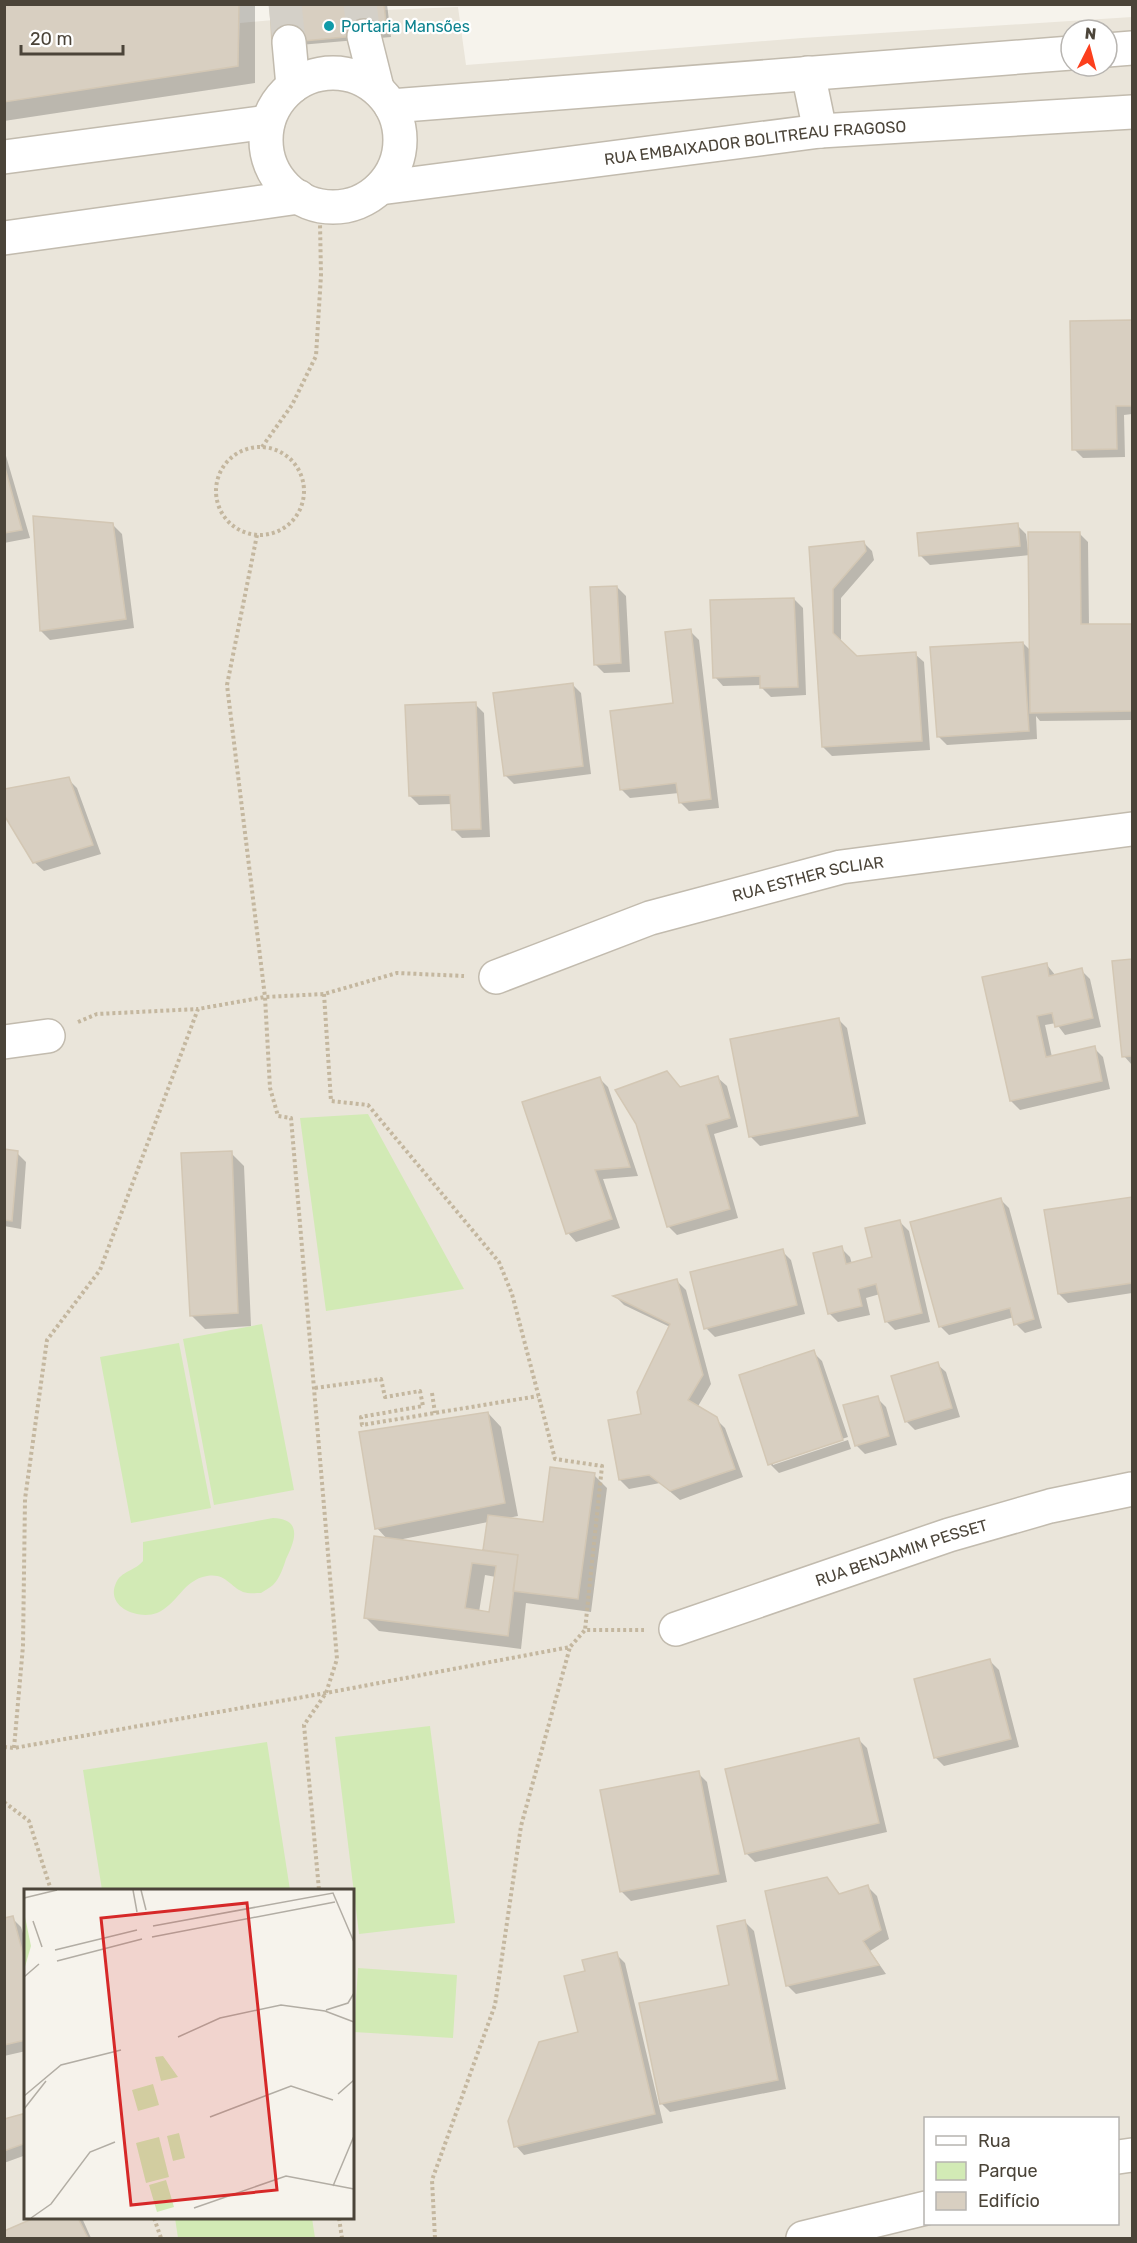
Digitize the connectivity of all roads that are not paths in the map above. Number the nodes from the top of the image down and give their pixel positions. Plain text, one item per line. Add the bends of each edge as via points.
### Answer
1 (364, 36) tunnel mouth
2 (289, 42) tunnel mouth
3 (1059, 53) edge
4 (808, 73) junction
5 (293, 86) junction
6 (384, 97) junction
7 (1132, 112) edge
8 (268, 122) junction
9 (820, 131) junction
10 (4, 157) edge
11 (380, 188) junction
12 (309, 201) junction
13 (4, 238) edge
14 (1132, 829) edge
15 (496, 977) road end
16 (48, 1036) road end
17 (4, 1042) edge
18 (1132, 1490) edge
19 (675, 1629) road end
20 (924, 2208) edge
21 (803, 2238) edge

1 - 6 street
2 - 5 street
3 - 4 street
4 - 6 street
4 - 9 street
5 - 6 street via 308,77 344,74 361,79
5 - 8 street via 278,102
6 - 11 street via 400,127 400,149 393,170
7 - 9 street, RUA EMBAIXADOR BOLITREAU FRAGOSO
8 - 10 street
8 - 12 street via 266,144 271,165 282,184
9 - 11 street, RUA EMBAIXADOR BOLITREAU FRAGOSO
11 - 12 street via 362,201 341,206
12 - 13 street
14 - 15 street, RUA ESTHER SCLIAR via 841,867 650,918
16 - 17 street
18 - 19 street, RUA BENJAMIM PESSET via 1050,1506 949,1535
20 - 21 street

